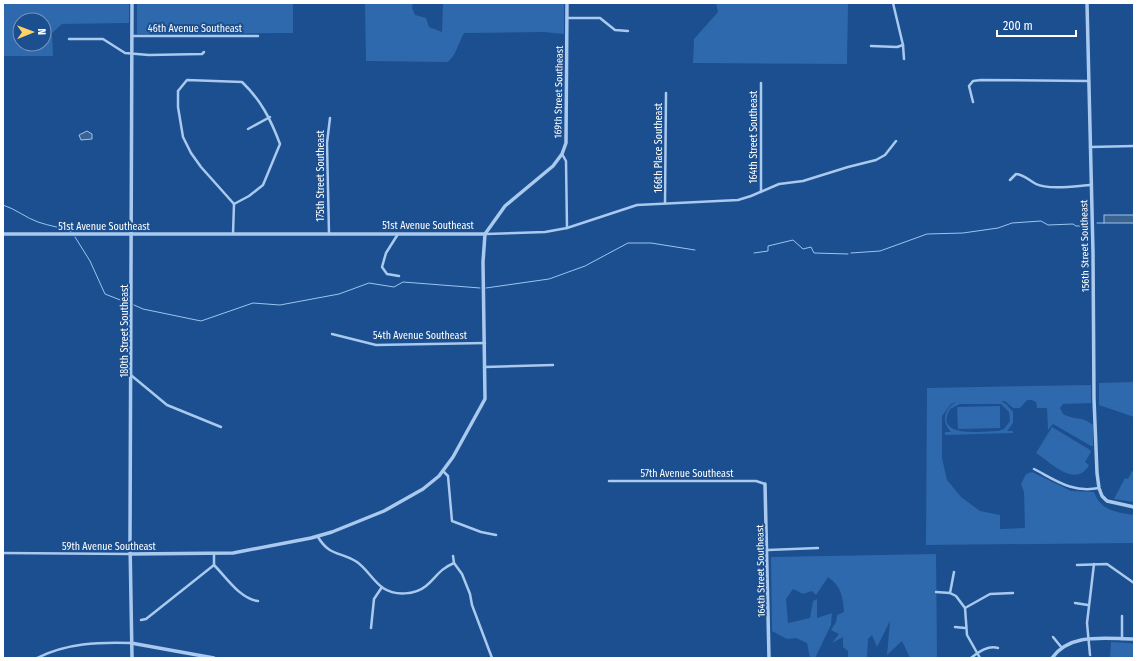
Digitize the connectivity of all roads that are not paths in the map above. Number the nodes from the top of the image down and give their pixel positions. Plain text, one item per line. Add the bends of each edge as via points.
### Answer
1 (132, 3) edge
2 (567, 3) edge
3 (892, 3) edge
4 (1087, 3) edge
5 (567, 18) junction
6 (628, 31) dead end
7 (132, 36) junction
8 (258, 36) dead end
9 (69, 39) dead end
10 (903, 45) junction
11 (871, 46) dead end
12 (132, 52) junction
13 (204, 52) dead end
14 (904, 59) dead end
15 (1088, 81) junction
16 (761, 83) dead end
17 (666, 93) dead end
18 (973, 102) dead end
19 (270, 117) junction
20 (330, 118) dead end
21 (248, 129) dead end
22 (896, 141) dead end
23 (1134, 146) edge
24 (1090, 147) junction
25 (562, 154) junction
26 (1010, 180) dead end
27 (1090, 185) junction
28 (761, 192) junction
29 (665, 203) junction
30 (234, 204) junction
31 (567, 228) junction
32 (3, 234) edge
33 (132, 234) junction
34 (233, 234) junction
35 (329, 234) junction
36 (398, 234) junction
37 (485, 234) junction
38 (399, 276) dead end
39 (332, 334) dead end
40 (485, 342) junction
41 (553, 365) dead end
42 (485, 367) junction
43 (132, 376) junction
44 (221, 427) dead end
45 (1034, 469) dead end
46 (443, 471) junction
47 (609, 481) dead end
48 (765, 484) joint
49 (1099, 488) junction
50 (1134, 507) edge
51 (496, 535) dead end
52 (318, 536) junction
53 (818, 548) dead end
54 (768, 550) junction
55 (3, 553) edge
56 (130, 554) junction
57 (214, 554) junction
58 (452, 556) dead end
59 (454, 563) junction
60 (1094, 564) junction
61 (214, 565) junction
62 (1077, 565) dead end
63 (954, 572) dead end
64 (1134, 583) edge
65 (382, 587) junction
66 (936, 592) dead end
67 (1013, 592) dead end
68 (950, 593) junction
69 (258, 601) dead end
70 (1075, 603) dead end
71 (1088, 605) junction
72 (965, 608) junction
73 (1122, 616) dead end
74 (141, 620) dead end
75 (955, 627) dead end
76 (371, 628) dead end
77 (965, 628) junction
78 (1053, 637) dead end
79 (1088, 638) junction
80 (1122, 639) junction
81 (1134, 639) edge
82 (131, 643) junction
83 (998, 648) dead end
84 (1062, 648) junction
85 (978, 653) junction
86 (1090, 655) dead end
87 (37, 658) edge
88 (132, 658) edge
89 (214, 658) edge
90 (492, 658) edge
91 (769, 658) edge
92 (971, 658) edge
93 (980, 658) edge
94 (1052, 658) edge

1 - 7 street, 180th Street Southeast
2 - 5 street, 169th Street Southeast
3 - 10 street
4 - 15 street, 156th Street Southeast
5 - 6 street via 600,18 615,30
5 - 25 street, 169th Street Southeast via 567,135
7 - 8 street, 46th Avenue Southeast
7 - 12 street, 180th Street Southeast
9 - 12 street via 103,40 120,51
10 - 11 street
10 - 14 street
12 - 13 street via 162,55
12 - 33 street, 180th Street Southeast
15 - 18 street via 973,81 969,86
15 - 24 street, 156th Street Southeast
16 - 28 street, 164th Street Southeast
17 - 29 street, 166th Place Southeast
19 - 21 street
19 - 30 street via 280,144 276,156 263,185
19 - 30 street via 255,94 242,82 187,80 178,91 183,137 188,148 201,167
20 - 35 street, 175th Street Southeast via 327,143
22 - 28 street, 51st Avenue Southeast via 880,158 802,181 779,184
23 - 24 street
24 - 27 street, 156th Street Southeast
25 - 31 street, 169th Street Southeast via 566,161
25 - 37 street via 546,174 505,206
26 - 27 street via 1016,174 1023,175 1036,184 1072,187
27 - 49 street, 156th Street Southeast via 1094,399
28 - 29 street, 51st Avenue Southeast via 725,202
29 - 31 street, 51st Avenue Southeast via 637,205
30 - 34 street
31 - 37 street, 51st Avenue Southeast via 545,232
32 - 33 street, 51st Avenue Southeast
33 - 34 street, 51st Avenue Southeast
33 - 43 street, 180th Street Southeast
34 - 35 street, 51st Avenue Southeast
35 - 36 street, 51st Avenue Southeast
36 - 37 street, 51st Avenue Southeast
36 - 38 street via 386,253 382,267 387,274
37 - 40 street, 59th Avenue Southeast
39 - 40 street, 54th Avenue Southeast via 376,345
40 - 42 street, 59th Avenue Southeast
41 - 42 street
42 - 46 street, 59th Avenue Southeast via 485,399
43 - 44 street via 167,405
43 - 56 street, 180th Street Southeast
45 - 49 street via 1071,488
46 - 51 street via 448,476 452,521
46 - 52 street, 59th Avenue Southeast via 423,489 390,508
47 - 48 street, 57th Avenue Southeast via 756,481
48 - 54 street, 164th Street Southeast
49 - 50 street via 1102,496 1108,501
52 - 57 street, 59th Avenue Southeast via 238,553
52 - 65 street via 328,551 351,558
53 - 54 street
54 - 91 street, 164th Street Southeast
55 - 56 street, 59th Avenue Southeast
56 - 57 street, 59th Avenue Southeast
56 - 82 street, 180th Street Southeast
57 - 61 street
58 - 59 street
59 - 65 street via 434,575 426,586 411,593 392,593
59 - 90 street via 462,574
60 - 62 street
60 - 64 street via 1102,563 1113,567
60 - 71 street
61 - 69 street via 244,595
61 - 74 street via 146,619
63 - 68 street
65 - 76 street via 374,599
66 - 68 street
67 - 72 street via 990,594
68 - 72 street via 956,596
70 - 71 street
71 - 79 street
72 - 77 street
73 - 80 street
75 - 77 street
77 - 85 street via 969,641
78 - 84 street
79 - 80 street
79 - 84 street via 1074,641
79 - 86 street
80 - 81 street
82 - 87 street via 101,642 73,645
82 - 88 street, 180th Street Southeast
82 - 89 street
83 - 85 street via 994,646
84 - 94 street
85 - 92 street
85 - 93 street

